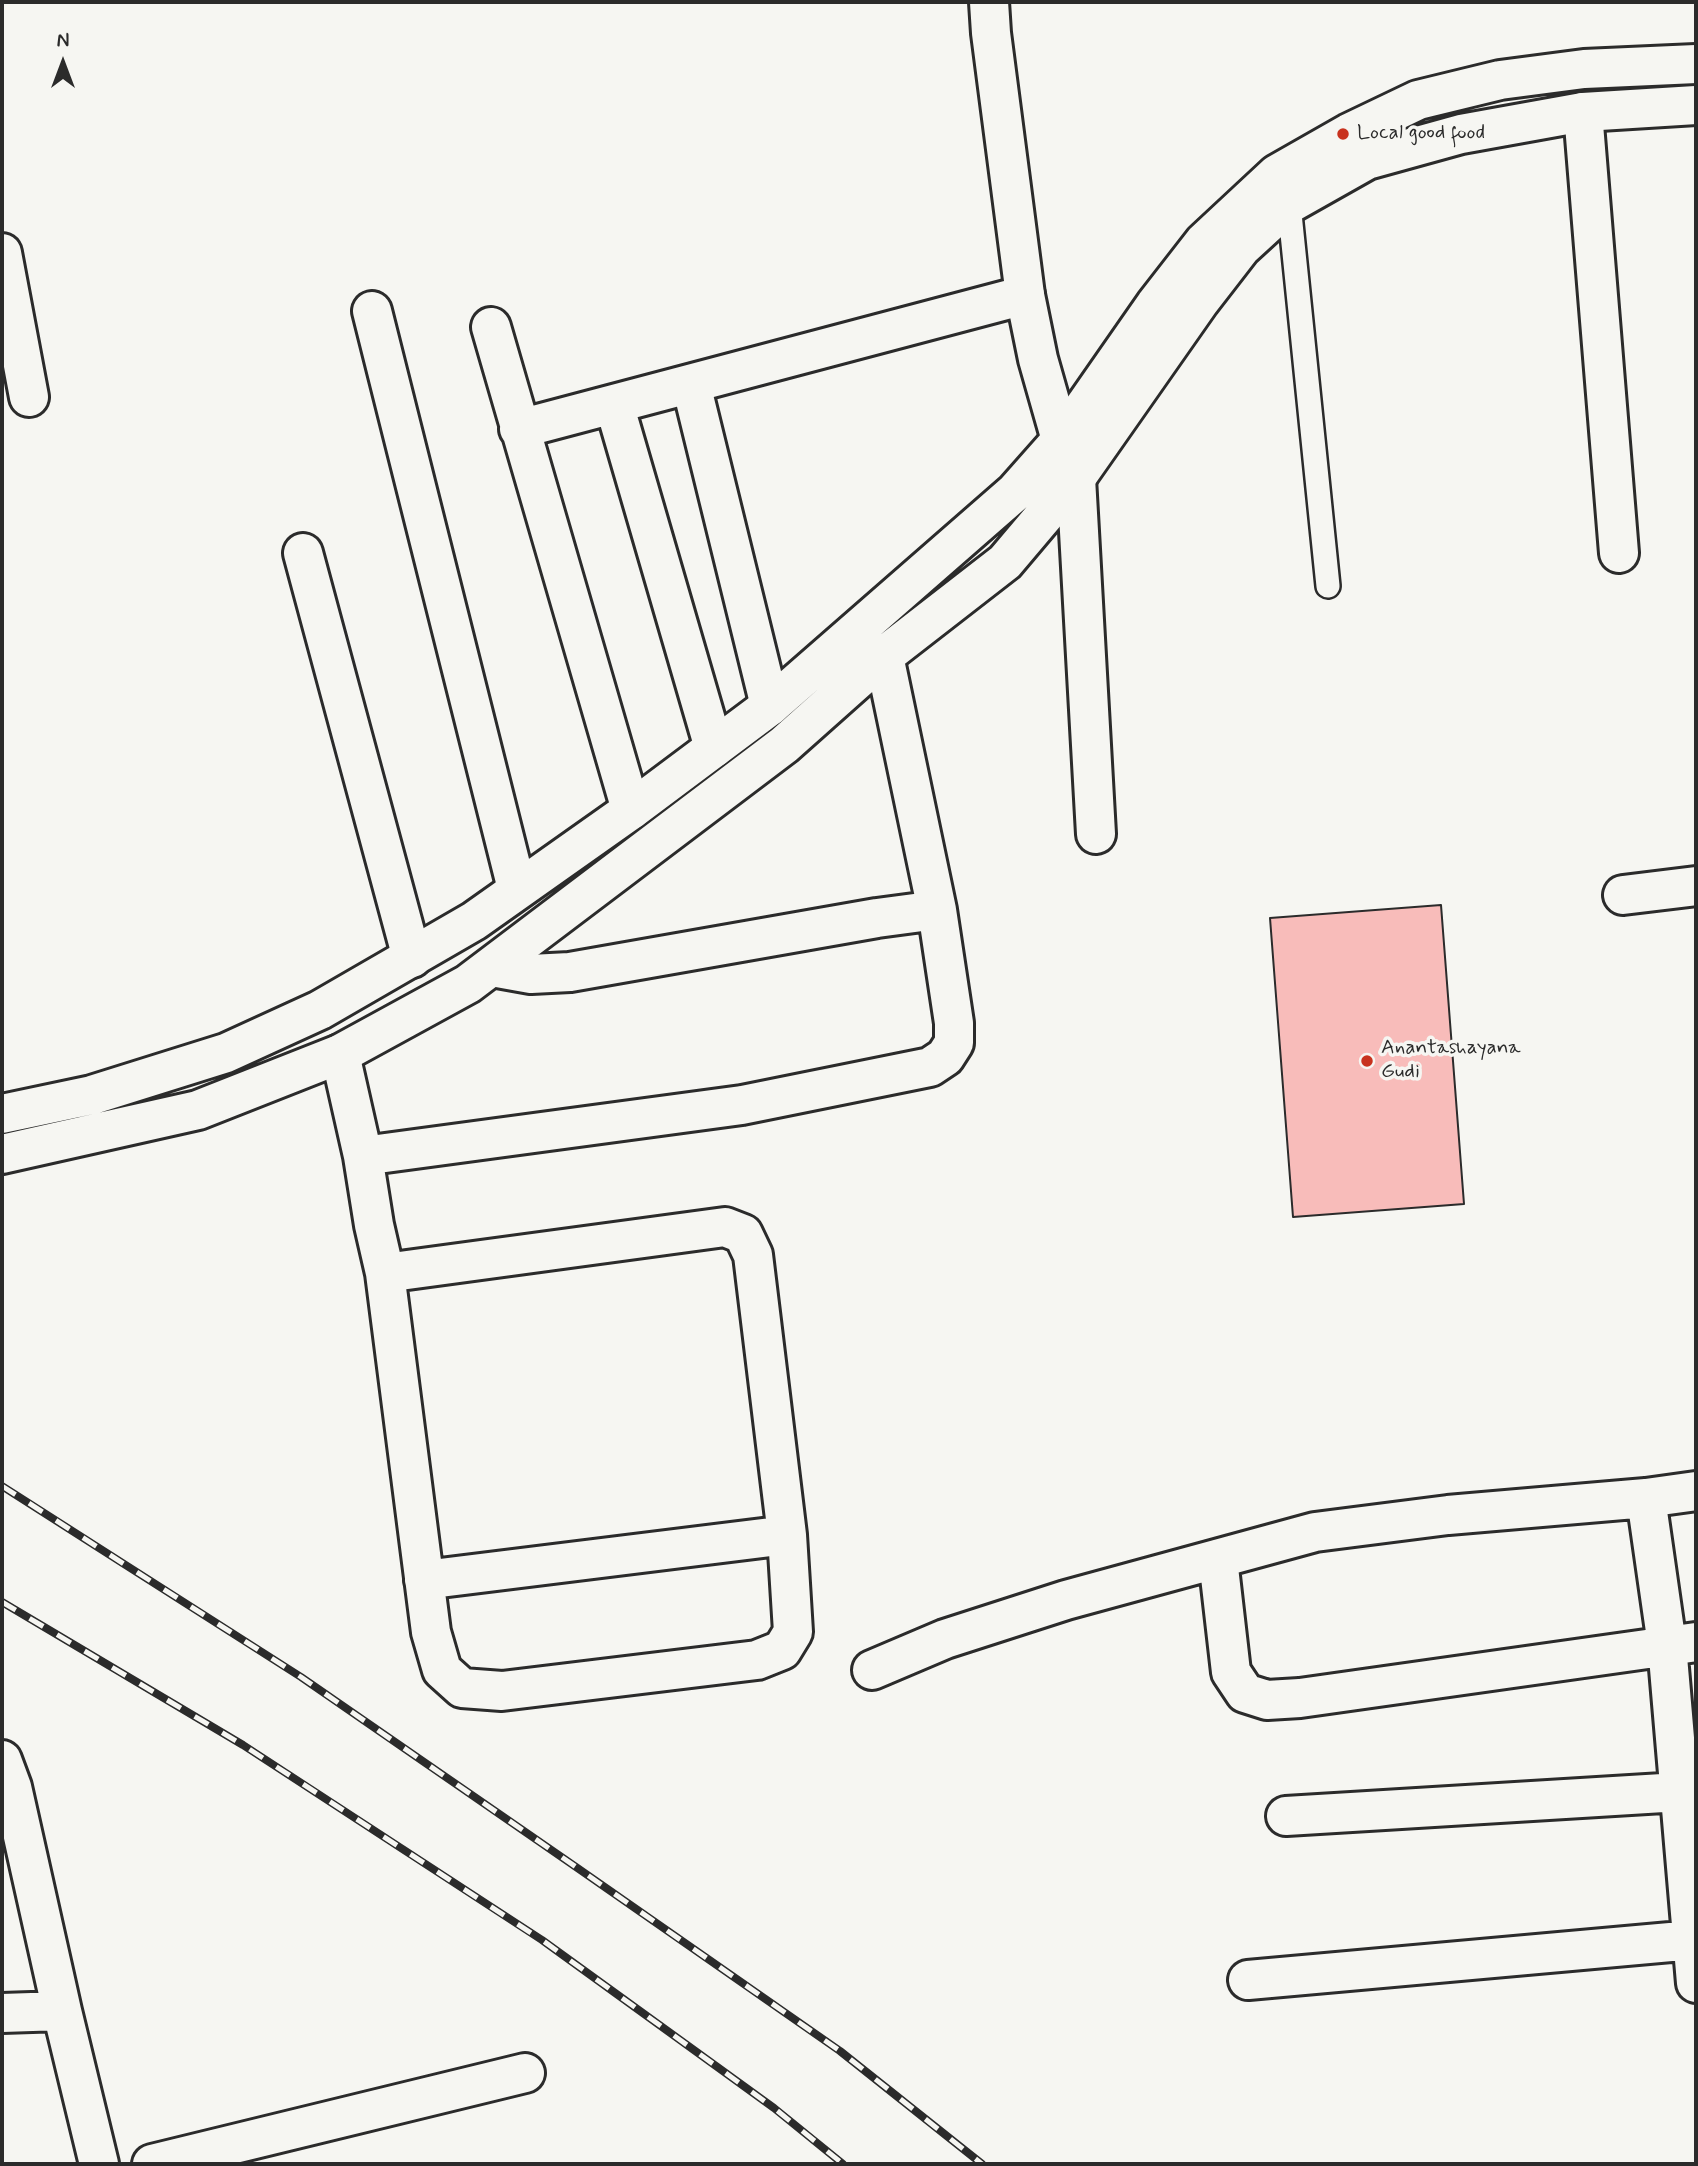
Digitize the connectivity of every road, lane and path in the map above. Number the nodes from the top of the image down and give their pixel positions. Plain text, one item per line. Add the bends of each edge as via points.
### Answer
1 (989, 2) edge
2 (1696, 64) edge
3 (1696, 105) edge
4 (1583, 112) junction
5 (1289, 204) junction
6 (2, 253) edge
7 (1025, 295) junction
8 (372, 311) dead end
9 (491, 327) dead end
10 (691, 384) junction
11 (29, 397) dead end
12 (614, 404) junction
13 (520, 429) junction
14 (1061, 440) junction
15 (1076, 478) junction
16 (303, 553) dead end
17 (1619, 553) dead end
18 (1328, 586) dead end
19 (884, 656) junction
20 (770, 706) junction
21 (714, 748) junction
22 (631, 810) junction
23 (1096, 834) dead end
24 (1696, 886) edge
25 (517, 889) junction
26 (1623, 895) dead end
27 (936, 910) junction
28 (412, 958) junction
29 (492, 967) junction
30 (340, 1054) junction
31 (2, 1114) edge
32 (2, 1154) edge
33 (363, 1156) junction
34 (385, 1273) junction
35 (1696, 1491) edge
36 (1646, 1497) junction
37 (787, 1535) junction
38 (1218, 1559) junction
39 (424, 1580) junction
40 (1682, 1644) edge
41 (872, 1670) dead end
42 (2, 1760) edge
43 (1688, 1792) edge
44 (1286, 1815) dead end
45 (1693, 1940) junction
46 (1248, 1980) dead end
47 (1696, 1983) edge
48 (62, 2011) junction
49 (2, 2013) edge
50 (525, 2073) dead end
51 (99, 2164) edge
52 (152, 2164) edge

1 - 7 street
2 - 14 street via 1584,69 1500,80 1418,100 1277,174 1204,242
3 - 4 street
4 - 5 street via 1461,134 1367,160
4 - 17 street
5 - 15 street via 1241,248 1199,301
5 - 18 lane
6 - 11 street
7 - 10 street
7 - 14 street
8 - 25 street
9 - 13 street
10 - 12 street
10 - 20 street
12 - 13 street
12 - 21 street
13 - 22 street
14 - 20 street via 1015,492
15 - 19 street via 1005,562
15 - 23 street
16 - 28 street
19 - 27 street
19 - 29 street via 784,745
20 - 21 street
21 - 22 street
22 - 25 street
24 - 26 street
25 - 28 street
27 - 29 street via 570,972 531,974
27 - 33 street via 954,1043 945,1057 930,1067 742,1105
28 - 31 street via 320,1010 226,1053 92,1095
29 - 30 street
30 - 32 street via 198,1110
30 - 33 street
33 - 34 street
34 - 37 street via 725,1227 743,1234 752,1255
34 - 39 street
35 - 36 street
36 - 38 street via 1315,1532
36 - 40 street
37 - 39 street
37 - 39 street via 793,1632 782,1650 730,1664 502,1691 462,1688 442,1670
38 - 40 street via 1231,1672 1245,1693 1267,1700
38 - 41 street via 981,1627
40 - 43 street
42 - 48 street
43 - 44 street
43 - 45 street
45 - 46 street
45 - 47 street
48 - 49 street
48 - 51 street
50 - 52 street

